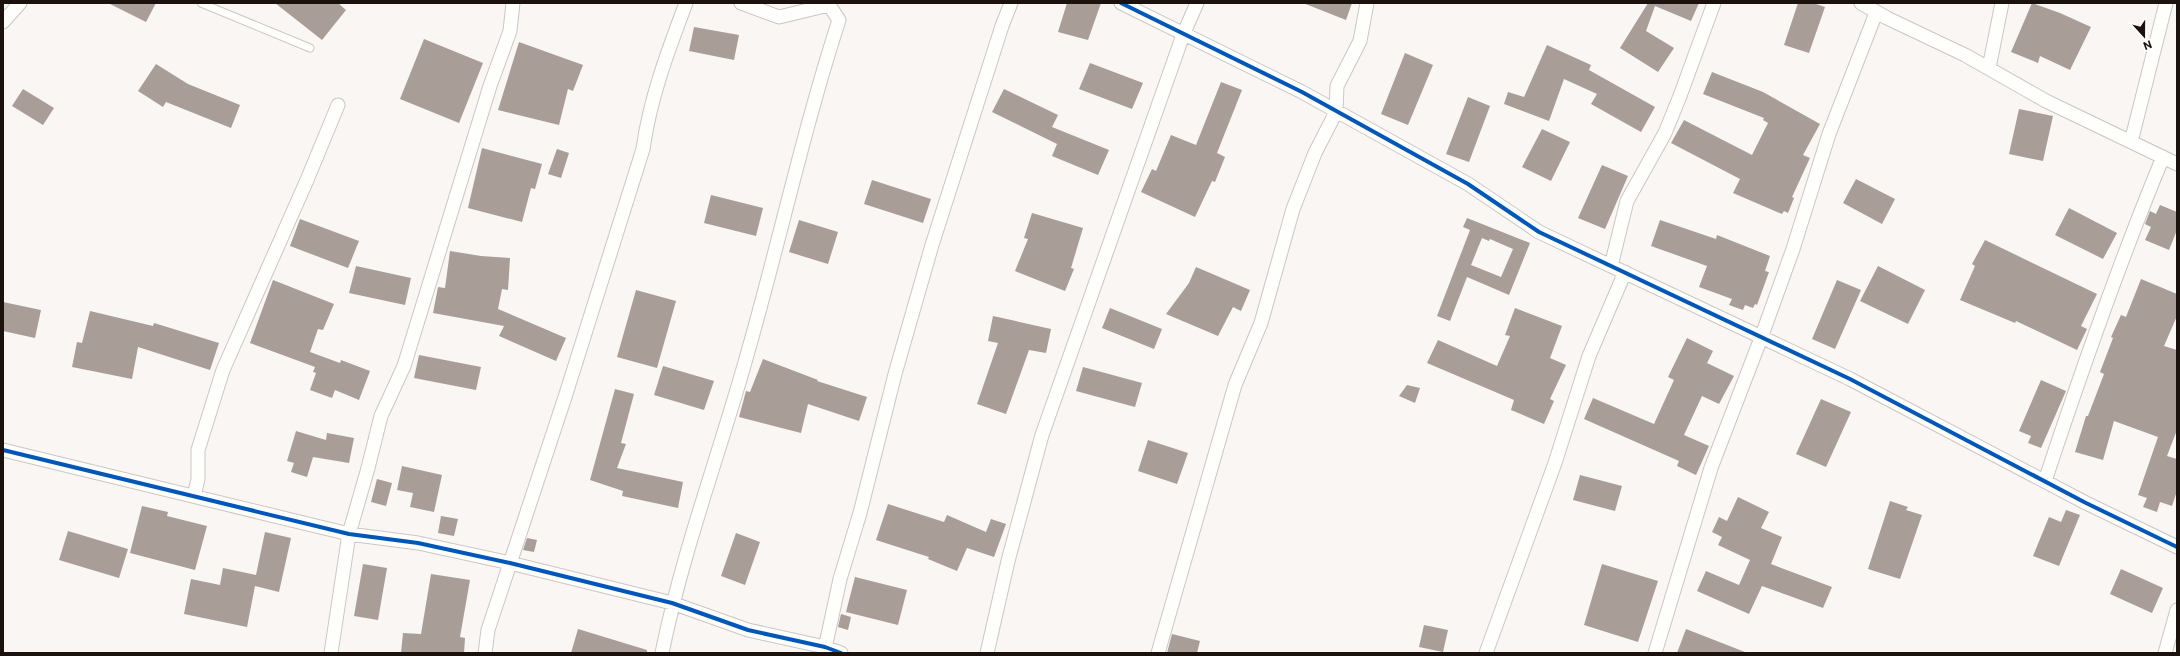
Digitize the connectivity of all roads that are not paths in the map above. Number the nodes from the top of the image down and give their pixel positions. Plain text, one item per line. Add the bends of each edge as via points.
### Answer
1 (20, 3) edge
2 (201, 3) edge
3 (513, 3) edge
4 (686, 3) edge
5 (741, 3) edge
6 (1012, 3) edge
7 (1121, 3) edge
8 (1197, 3) edge
9 (1367, 3) edge
10 (1714, 3) edge
11 (1861, 3) edge
12 (2002, 3) edge
13 (2166, 3) edge
14 (1876, 13) junction
15 (3, 22) edge
16 (1183, 35) junction
17 (310, 48) dead end
18 (1989, 68) junction
19 (338, 105) dead end
20 (1336, 112) junction
21 (2131, 142) junction
22 (2163, 157) junction
23 (2177, 164) edge
24 (1611, 266) junction
25 (1625, 272) junction
26 (1762, 338) junction
27 (3, 450) edge
28 (2045, 481) junction
29 (194, 496) junction
30 (349, 534) junction
31 (2177, 547) edge
32 (510, 563) junction
33 (672, 603) junction
34 (2177, 610) edge
35 (825, 650) edge
36 (331, 653) edge
37 (485, 653) edge
38 (662, 653) edge
39 (841, 653) edge
40 (988, 653) edge
41 (1158, 653) edge
42 (1486, 653) edge
43 (1655, 653) edge
44 (2165, 653) edge

1 - 15 street
2 - 17 lane
3 - 30 street via 510,31 490,86 404,366 381,416
4 - 32 street via 663,64 646,123 642,150
5 - 33 street via 779,17 829,5 839,20 815,96 749,350
6 - 35 street via 1002,26 928,260 840,579
7 - 16 street
8 - 16 street
9 - 20 street via 1360,41 1337,86
10 - 24 street via 1665,133 1627,201
11 - 14 street
12 - 18 street
13 - 21 street
14 - 18 street
14 - 26 street via 1829,134
16 - 20 street via 1302,92
16 - 40 street via 1042,435 1008,561
18 - 21 street via 2046,101
19 - 29 street via 223,370 198,450 198,479
20 - 24 street via 1468,184 1539,232
20 - 41 street via 1315,153 1293,209 1261,323 1234,385
21 - 22 street
22 - 23 street
22 - 28 street via 2131,234 2082,366
24 - 25 street
25 - 26 street
25 - 42 street via 1589,356
26 - 28 street via 1850,379
26 - 43 street via 1711,468
27 - 29 street
28 - 31 street
29 - 30 street
30 - 32 street via 418,543
30 - 36 street
32 - 33 street
32 - 37 street via 488,630
33 - 35 street via 748,630
33 - 38 street
34 - 44 street
35 - 39 street

